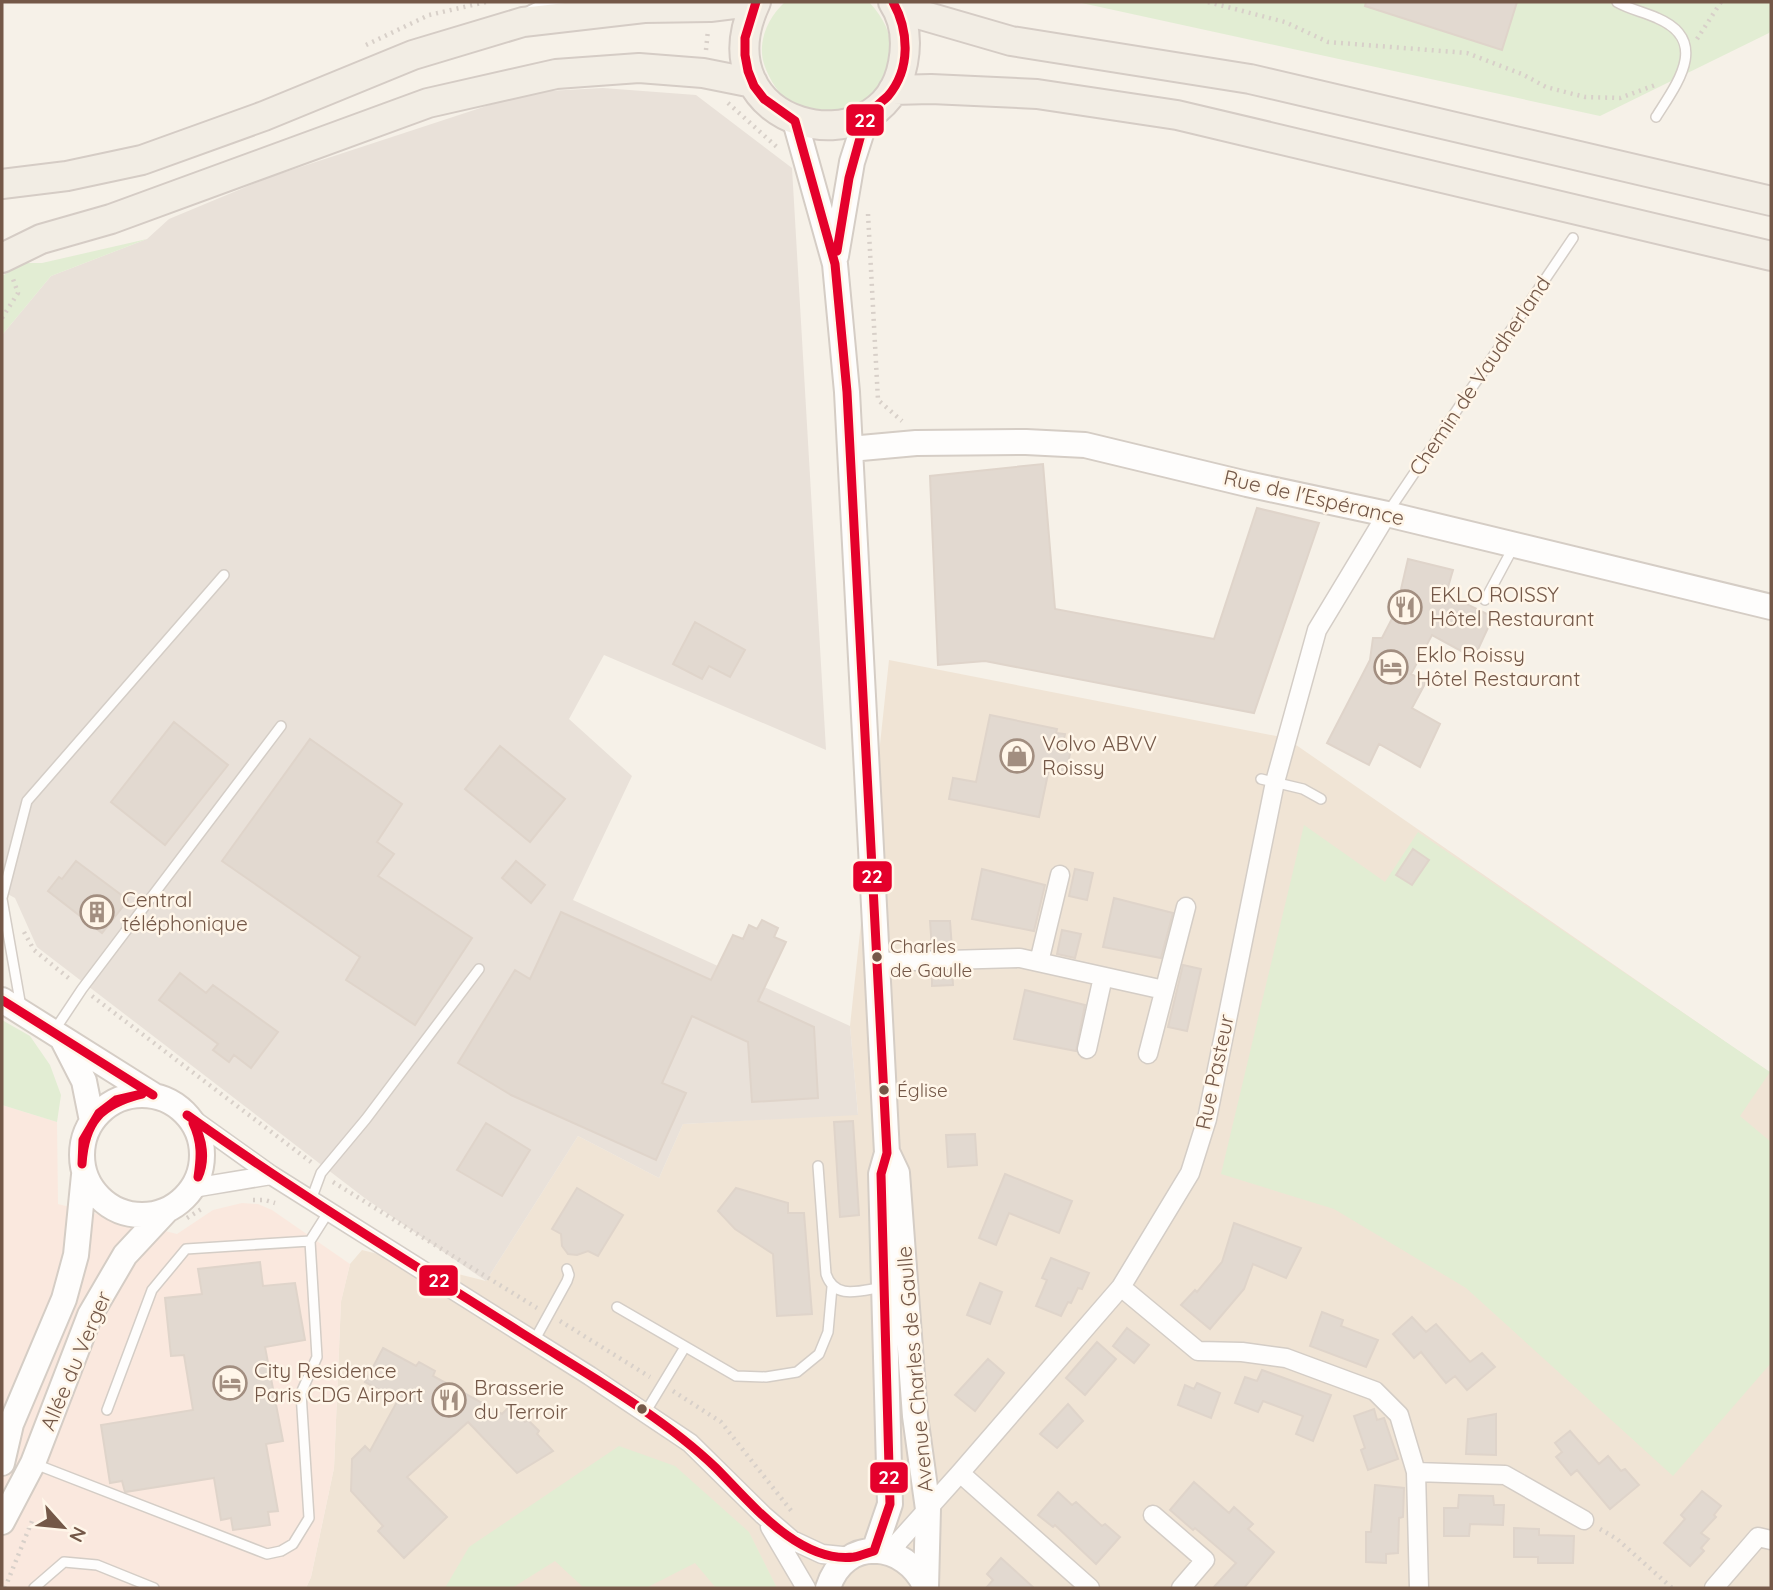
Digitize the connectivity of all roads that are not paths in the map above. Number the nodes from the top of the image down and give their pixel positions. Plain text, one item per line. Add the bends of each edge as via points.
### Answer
1 (572, 2) edge
2 (750, 2) edge
3 (756, 2) edge
4 (1617, 2) edge
5 (895, 5) edge
6 (523, 22) junction
7 (753, 83) junction
8 (892, 90) junction
9 (867, 115) junction
10 (1656, 117) dead end
11 (795, 121) junction
12 (2, 184) edge
13 (1771, 201) edge
14 (1573, 238) dead end
15 (1762, 256) edge
16 (3, 257) edge
17 (835, 264) junction
18 (850, 449) junction
19 (1387, 514) junction
20 (1515, 545) junction
21 (224, 575) dead end
22 (1485, 600) dead end
23 (1771, 607) edge
24 (281, 726) dead end
25 (1268, 780) junction
26 (1321, 799) dead end
27 (1060, 875) dead end
28 (2, 898) edge
29 (1186, 907) dead end
30 (877, 962) junction
31 (1039, 962) junction
32 (478, 969) dead end
33 (1103, 977) junction
34 (1164, 990) junction
35 (2, 1000) edge
36 (23, 1015) junction
37 (57, 1037) junction
38 (1087, 1049) dead end
39 (1149, 1054) dead end
40 (152, 1095) junction
41 (187, 1115) junction
42 (92, 1121) junction
43 (818, 1166) dead end
44 (84, 1175) junction
45 (271, 1175) junction
46 (193, 1188) junction
47 (311, 1200) junction
48 (166, 1211) junction
49 (329, 1211) junction
50 (310, 1241) junction
51 (567, 1269) dead end
52 (894, 1282) junction
53 (832, 1287) junction
54 (1121, 1287) junction
55 (617, 1307) dead end
56 (534, 1341) junction
57 (685, 1347) junction
58 (107, 1410) dead end
59 (645, 1413) junction
60 (2, 1463) edge
61 (33, 1463) junction
62 (1416, 1472) junction
63 (960, 1473) junction
64 (928, 1509) junction
65 (763, 1515) junction
66 (1153, 1515) dead end
67 (1584, 1520) road end
68 (2, 1522) edge
69 (1771, 1540) edge
70 (872, 1554) junction
71 (34, 1588) edge
72 (154, 1588) edge
73 (806, 1588) edge
74 (828, 1588) edge
75 (926, 1588) edge
76 (1090, 1588) edge
77 (1181, 1588) edge
78 (1419, 1588) edge
79 (1714, 1588) edge

1 - 6 street
2 - 6 main road
3 - 7 main road via 743,41
4 - 10 lane via 1660,19 1674,28 1683,42 1686,58 1679,82
5 - 8 main road via 906,50
5 - 13 main road via 1011,41 1250,79
6 - 12 main road via 413,55 142,160
7 - 11 main road via 780,114
7 - 16 main road via 704,73 639,68 556,74 492,88 428,103 111,219 41,239
8 - 9 main road
8 - 15 main road via 1037,94 1177,115
9 - 11 main road via 822,127
9 - 17 street, Avenue Charles de Gaulle via 852,162
11 - 17 street, Avenue Charles de Gaulle
14 - 19 lane, Chemin de Vaudherland
17 - 18 street, Avenue Charles de Gaulle
18 - 19 street, Rue de l'Espérance via 916,443 1085,446
18 - 30 street, Avenue Charles de Gaulle
19 - 20 street, Rue de l'Espérance
19 - 25 street, Rue Pasteur via 1317,630
20 - 22 lane
20 - 23 street, Rue de l'Espérance
21 - 28 lane via 27,801
24 - 37 lane via 82,989
25 - 26 lane
25 - 54 street, Rue Pasteur via 1207,1119 1190,1173
27 - 31 street
28 - 36 lane
29 - 34 street
30 - 31 street via 1020,958
30 - 52 street, Avenue Charles de Gaulle via 887,1153 881,1174
31 - 33 street
32 - 47 lane via 321,1173
33 - 34 street
33 - 38 street
34 - 39 street
35 - 36 street
36 - 37 street
37 - 40 street
37 - 42 street via 84,1081
40 - 41 street via 172,1102
40 - 42 street via 118,1099
41 - 45 street
41 - 46 street via 198,1132 202,1151 201,1170
42 - 44 street via 83,1138
43 - 53 lane via 826,1274
44 - 48 street via 94,1193 127,1214 147,1216
44 - 60 street, Allée du Verger via 76,1255 64,1299 11,1424
45 - 46 street
45 - 47 street
46 - 48 street
47 - 49 street
48 - 61 street, Allée du Verger via 125,1255 90,1315
49 - 50 lane
49 - 56 street
50 - 58 lane via 186,1249 152,1290
50 - 61 lane via 317,1357 301,1393 309,1518 292,1544 267,1555
51 - 56 lane via 567,1281
52 - 53 lane via 841,1293
52 - 64 street, Avenue Charles de Gaulle
52 - 70 street, Avenue Charles de Gaulle via 890,1504
53 - 57 lane via 828,1332 819,1354 797,1372 736,1376
54 - 62 street via 1198,1351 1286,1358 1375,1391 1399,1415
54 - 63 street, Rue Pasteur
55 - 57 lane
56 - 59 street
57 - 59 lane
59 - 65 street via 690,1443
61 - 68 street, Allée du Verger
62 - 67 street via 1505,1475
62 - 78 street
63 - 64 street, Rue Pasteur
63 - 76 street
64 - 70 street, Rue Pasteur via 898,1541
64 - 75 street, Avenue Charles de Gaulle
65 - 70 street via 792,1540 822,1554
65 - 73 street
66 - 77 street via 1205,1560
69 - 79 street via 1758,1537
70 - 74 street via 840,1566
70 - 75 street via 907,1560
71 - 72 lane via 64,1562 97,1565

